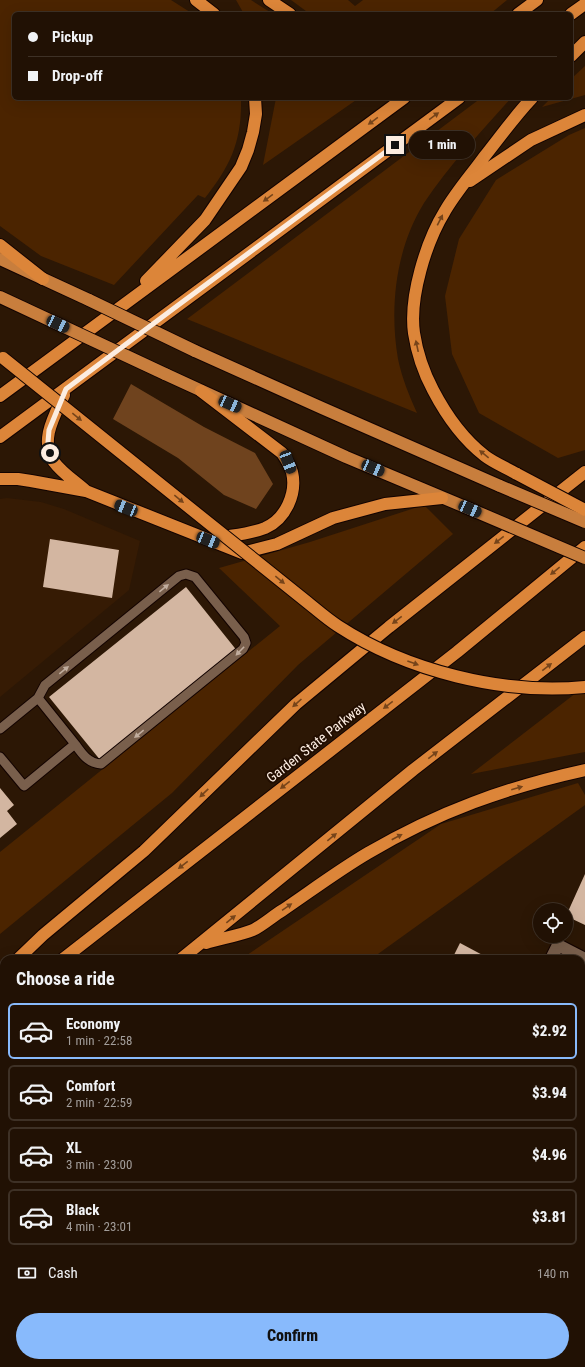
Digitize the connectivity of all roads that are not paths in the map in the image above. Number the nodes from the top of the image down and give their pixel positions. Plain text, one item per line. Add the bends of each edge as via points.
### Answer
1 (196, 0) edge
2 (269, 0) edge
3 (537, 0) edge
4 (585, 4) edge
5 (211, 12) edge
6 (287, 12) edge
7 (521, 12) edge
8 (573, 13) edge
9 (585, 42) edge
10 (573, 54) edge
11 (255, 100) edge
12 (401, 100) edge
13 (456, 100) edge
14 (530, 100) edge
15 (585, 115) edge
16 (461, 187) junction
17 (0, 245) edge
18 (0, 259) edge
19 (43, 279) junction
20 (0, 297) edge
21 (121, 307) junction
22 (2, 356) edge
23 (66, 389) junction
24 (200, 391) junction
25 (0, 396) edge
26 (0, 437) edge
27 (585, 472) edge
28 (0, 479) edge
29 (86, 492) junction
30 (442, 498) junction
31 (585, 510) edge
32 (585, 522) edge
33 (208, 540) junction
34 (585, 547) edge
35 (585, 558) edge
36 (585, 637) edge
37 (585, 687) edge
38 (38, 698) junction
39 (0, 729) edge
40 (75, 744) junction
41 (0, 757) edge
42 (585, 770) edge
43 (201, 944) junction
44 (22, 955) edge
45 (68, 955) edge
46 (187, 955) edge
47 (553, 955) edge
48 (577, 955) edge

1 - 5 highway
2 - 6 highway
3 - 7 highway
4 - 8 highway
9 - 10 highway
11 - 21 highway via 253,132 241,167 205,220
12 -> 21 highway
23 -> 13 highway
14 - 16 highway
15 - 16 highway via 531,140
31 -> 16 highway, bridge via 486,457 454,424 428,382 414,332 417,285 432,236
17 - 19 highway
18 - 19 highway
19 - 32 highway, bridge via 322,408
20 - 24 highway, bridge
21 - 25 highway
22 -> 37 highway, bridge via 338,626 401,658 470,680 505,686
23 - 26 highway
23 - 29 highway via 49,430 50,453 54,462
24 - 30 highway
24 - 33 highway via 282,453 290,466 294,482 290,502 276,521 256,531
27 -> 44 highway via 296,704 144,851
28 - 29 highway via 18,479
29 - 33 highway
30 - 33 highway via 385,504 340,516 277,544 242,553
30 - 35 highway, bridge
34 -> 45 highway, Garden State Parkway via 457,652
43 -> 36 highway via 413,770
38 - 39 lane
38 - 40 lane
38 -> 40 lane via 45,685 179,576 186,574 195,577 244,637 246,643 243,650 101,764 94,764 85,758
40 - 41 lane via 24,786
43 -> 42 highway via 253,930 366,854 427,821 497,794
43 - 46 highway
47 - 48 street via 558,945

